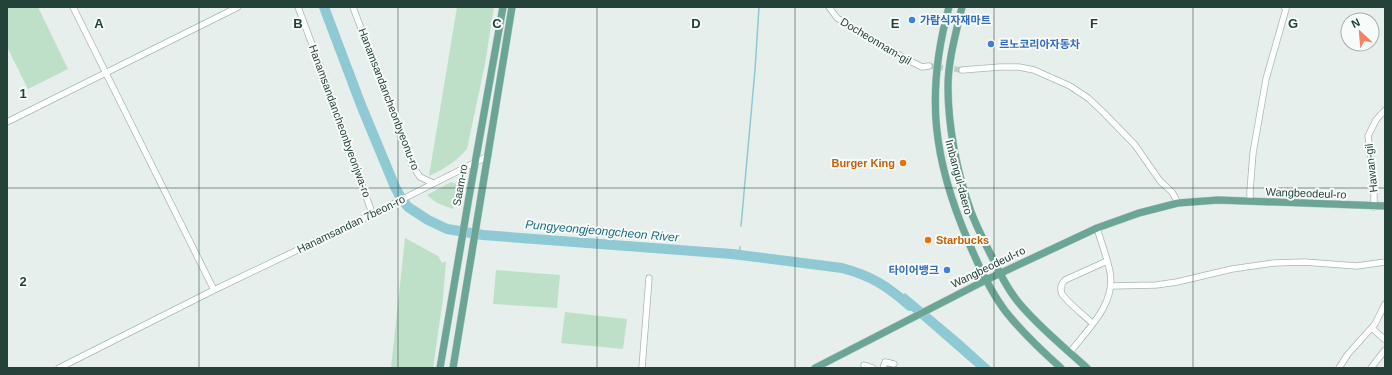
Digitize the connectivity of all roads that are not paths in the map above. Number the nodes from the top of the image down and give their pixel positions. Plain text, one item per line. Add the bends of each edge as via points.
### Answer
1 (73, 7) edge
2 (238, 7) edge
3 (298, 7) edge
4 (353, 7) edge
5 (503, 7) edge
6 (512, 7) edge
7 (829, 7) edge
8 (949, 7) edge
9 (962, 7) edge
10 (1284, 7) edge
11 (928, 66) tunnel mouth
12 (962, 70) tunnel mouth
13 (106, 73) junction
14 (1385, 110) edge
15 (7, 122) edge
16 (488, 156) junction
17 (475, 162) junction
18 (433, 183) junction
19 (1250, 201) junction
20 (1178, 203) junction
21 (1374, 206) junction
22 (1385, 206) edge
23 (372, 213) junction
24 (1097, 228) junction
25 (1107, 260) junction
26 (1385, 262) edge
27 (1000, 273) junction
28 (649, 278) dead end
29 (986, 280) junction
30 (1111, 286) junction
31 (214, 290) junction
32 (1385, 304) edge
33 (1092, 323) junction
34 (1372, 328) junction
35 (1385, 340) edge
36 (1385, 350) edge
37 (1070, 352) junction
38 (894, 364) dead end
39 (864, 365) dead end
40 (59, 368) edge
41 (440, 368) edge
42 (452, 368) edge
43 (642, 368) edge
44 (815, 368) edge
45 (873, 368) edge
46 (883, 368) edge
47 (1061, 368) edge
48 (1087, 368) edge
49 (1339, 368) edge
50 (1371, 368) edge

1 - 13 street
2 - 13 street
3 - 23 street, Hanamsandancheonbyeonjwa-ro
4 - 18 street, Hanamsandancheonbyeonu-ro via 412,165 420,177
5 - 17 main road, Saam-ro
6 - 16 main road, Saam-ro
7 - 11 street, Docheonnam-gil via 837,18 906,59 922,67
8 - 29 main road, Imbangul-daero via 936,70 936,131 956,211
9 - 27 main road, Imbangul-daero via 950,64 950,116 968,204
10 - 19 street via 1286,9 1266,79 1253,153
12 - 20 street via 1019,67 1034,70 1070,86 1098,107 1135,145
13 - 15 street
13 - 31 street
14 - 21 street, Hawan-gil via 1376,120 1368,136 1374,180
16 - 17 street, Hanamsandan 7beon-ro
16 - 42 main road, Saam-ro
17 - 18 street, Hanamsandan 7beon-ro
17 - 41 main road, Saam-ro
18 - 23 street, Hanamsandan 7beon-ro
19 - 20 main road, Wangbeodeul-ro
19 - 21 main road, Wangbeodeul-ro
20 - 24 main road, Wangbeodeul-ro
21 - 22 main road, Wangbeodeul-ro
23 - 31 street, Hanamsandan 7beon-ro
24 - 25 street
24 - 27 main road, Wangbeodeul-ro
25 - 30 street
25 - 33 street via 1062,283 1064,296
26 - 30 street via 1357,266 1304,262 1274,263 1156,285
27 - 29 main road, Wangbeodeul-ro
27 - 37 main road, Imbangul-daero via 1018,302
28 - 43 street
29 - 44 main road, Wangbeodeul-ro
29 - 47 main road, Imbangul-daero via 1006,312
30 - 33 street via 1105,306
31 - 40 street, Hanamsandan 7beon-ro
32 - 34 street
33 - 37 street
34 - 35 street
34 - 49 street
36 - 50 street
37 - 48 main road, Imbangul-daero
38 - 46 street via 885,362
39 - 45 street

